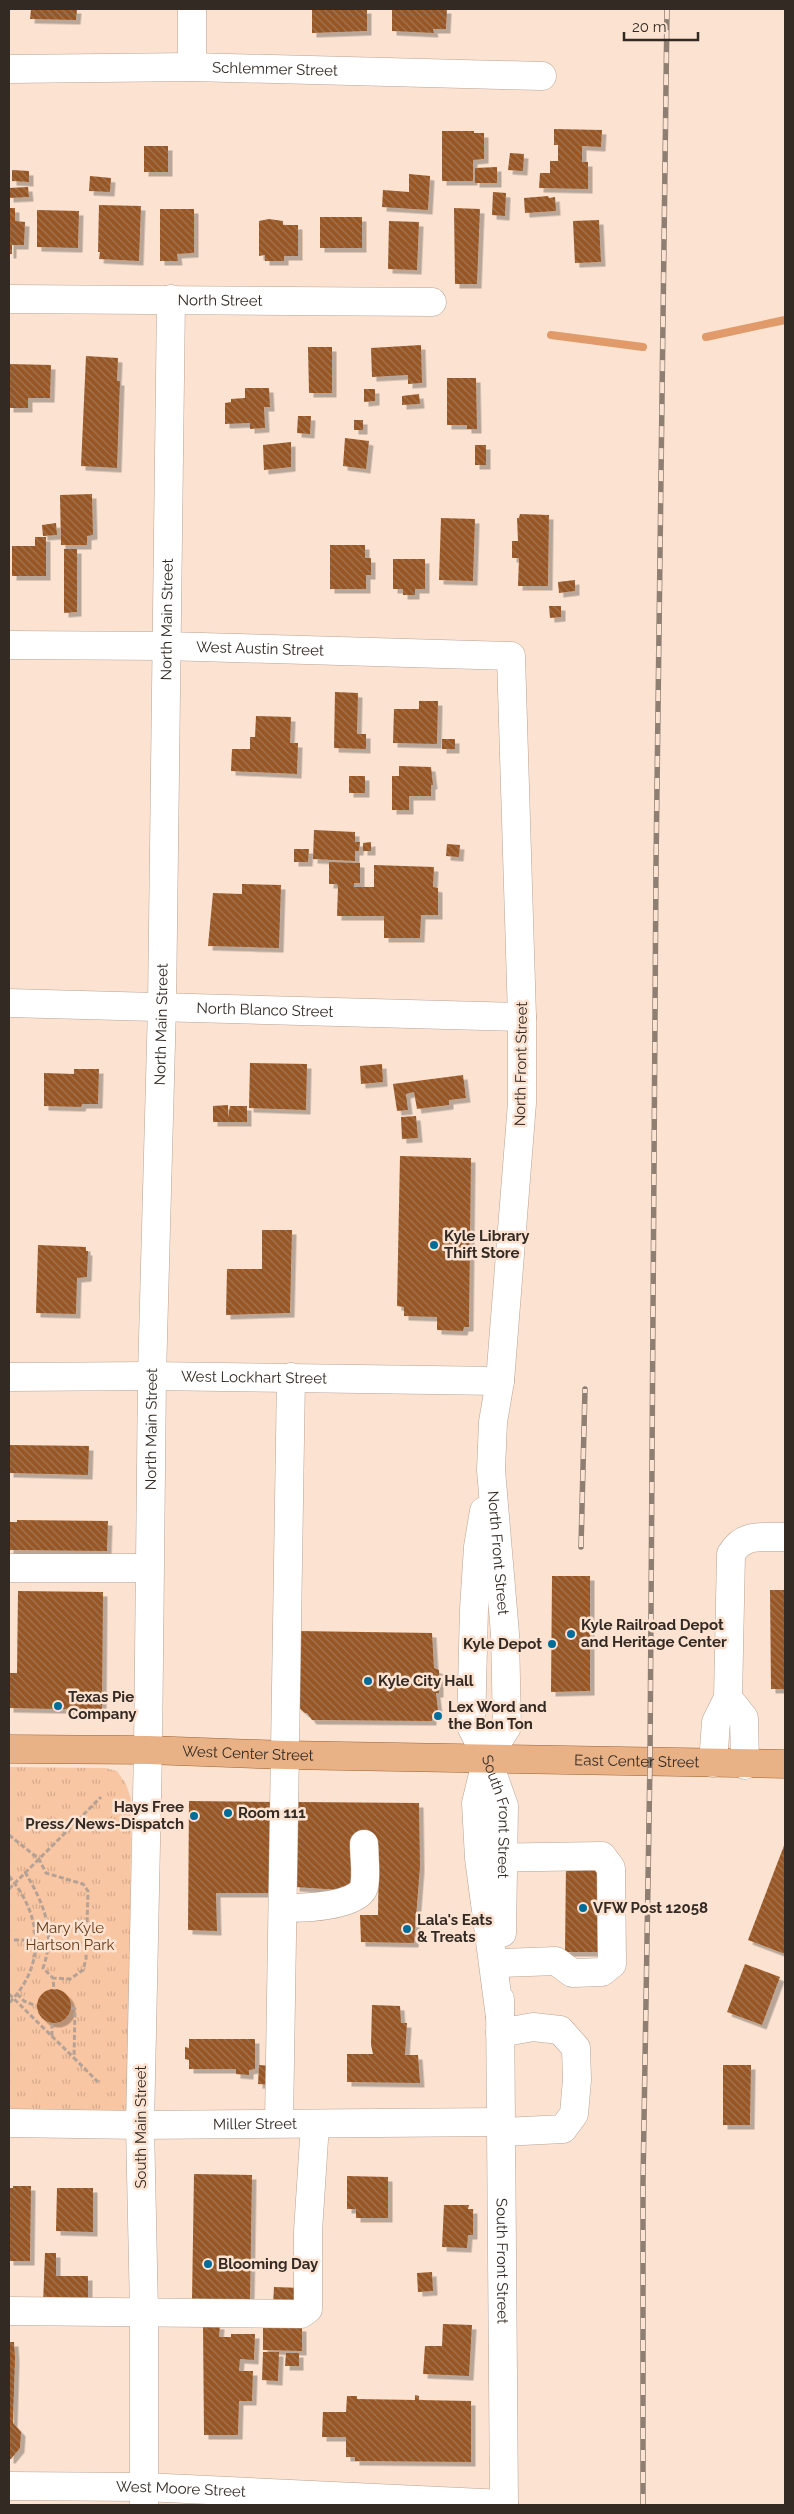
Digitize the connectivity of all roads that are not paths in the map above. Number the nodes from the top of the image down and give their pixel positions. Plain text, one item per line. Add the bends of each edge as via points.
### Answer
1 (192, 9) edge
2 (192, 67) junction
3 (9, 69) edge
4 (542, 76) dead end
5 (9, 299) edge
6 (171, 299) junction
7 (432, 302) dead end
8 (9, 645) edge
9 (166, 646) junction
10 (511, 656) joint
11 (9, 1003) edge
12 (162, 1006) junction
13 (522, 1017) junction
14 (152, 1376) junction
15 (9, 1377) edge
16 (291, 1377) junction
17 (500, 1381) junction
18 (785, 1537) edge
19 (9, 1568) edge
20 (148, 1568) junction
21 (728, 1698) junction
22 (9, 1750) edge
23 (148, 1750) junction
24 (285, 1755) junction
25 (488, 1758) junction
26 (713, 1764) junction
27 (785, 1764) edge
28 (745, 1765) junction
29 (364, 1844) dead end
30 (492, 1858) junction
31 (284, 1908) junction
32 (501, 1963) junction
33 (500, 2025) junction
34 (9, 2123) edge
35 (280, 2124) junction
36 (315, 2124) junction
37 (140, 2125) junction
38 (501, 2127) junction
39 (9, 2311) edge
40 (144, 2312) junction
41 (9, 2486) edge
42 (144, 2496) edge
43 (504, 2505) edge

1 - 2 street
2 - 3 street, Schlemmer Street
2 - 4 street, Schlemmer Street
5 - 6 street, North Street
6 - 7 street, North Street
6 - 9 street, North Main Street
8 - 9 street, West Austin Street
9 - 10 street, West Austin Street
9 - 12 street, North Main Street
10 - 13 street, North Front Street
11 - 12 street, North Blanco Street
12 - 13 street, North Blanco Street
12 - 14 street, North Main Street
13 - 17 street, North Front Street via 522,1104
14 - 15 street, West Lockhart Street
14 - 16 street, West Lockhart Street
14 - 20 street, North Main Street
16 - 17 street, West Lockhart Street
16 - 24 street
17 - 25 street, North Front Street via 493,1422 491,1470 478,1547 474,1609 471,1726
18 - 21 street via 748,1538 738,1543 731,1554
19 - 20 street
20 - 23 street, North Main Street
21 - 26 street via 716,1722
21 - 28 street via 744,1718
22 - 23 main road, West Center Street
23 - 24 main road, West Center Street
23 - 37 street, South Main Street
24 - 25 main road, West Center Street
24 - 31 street
25 - 26 main road, East Center Street
25 - 30 street, South Front Street via 476,1804
26 - 28 main road, East Center Street
27 - 28 main road, East Center Street
29 - 31 street via 364,1888 359,1895 334,1904
30 - 32 street, South Front Street
30 - 32 street via 602,1856 612,1868 612,1964 602,1972 572,1973 556,1961
30 - 33 street, South Front Street
31 - 35 street
32 - 33 street, South Front Street
33 - 38 street, South Front Street
33 - 38 street, Miller Street via 560,2030 576,2048 577,2080 574,2114 563,2129
34 - 37 street, Miller Street
35 - 36 street, Miller Street
35 - 37 street, Miller Street
36 - 38 street, Miller Street
36 - 40 street via 308,2232 308,2309 301,2314
37 - 40 street, South Main Street
38 - 43 street, South Front Street
39 - 40 street
40 - 42 street, South Main Street
41 - 42 street, West Moore Street
42 - 43 street, West Moore Street

